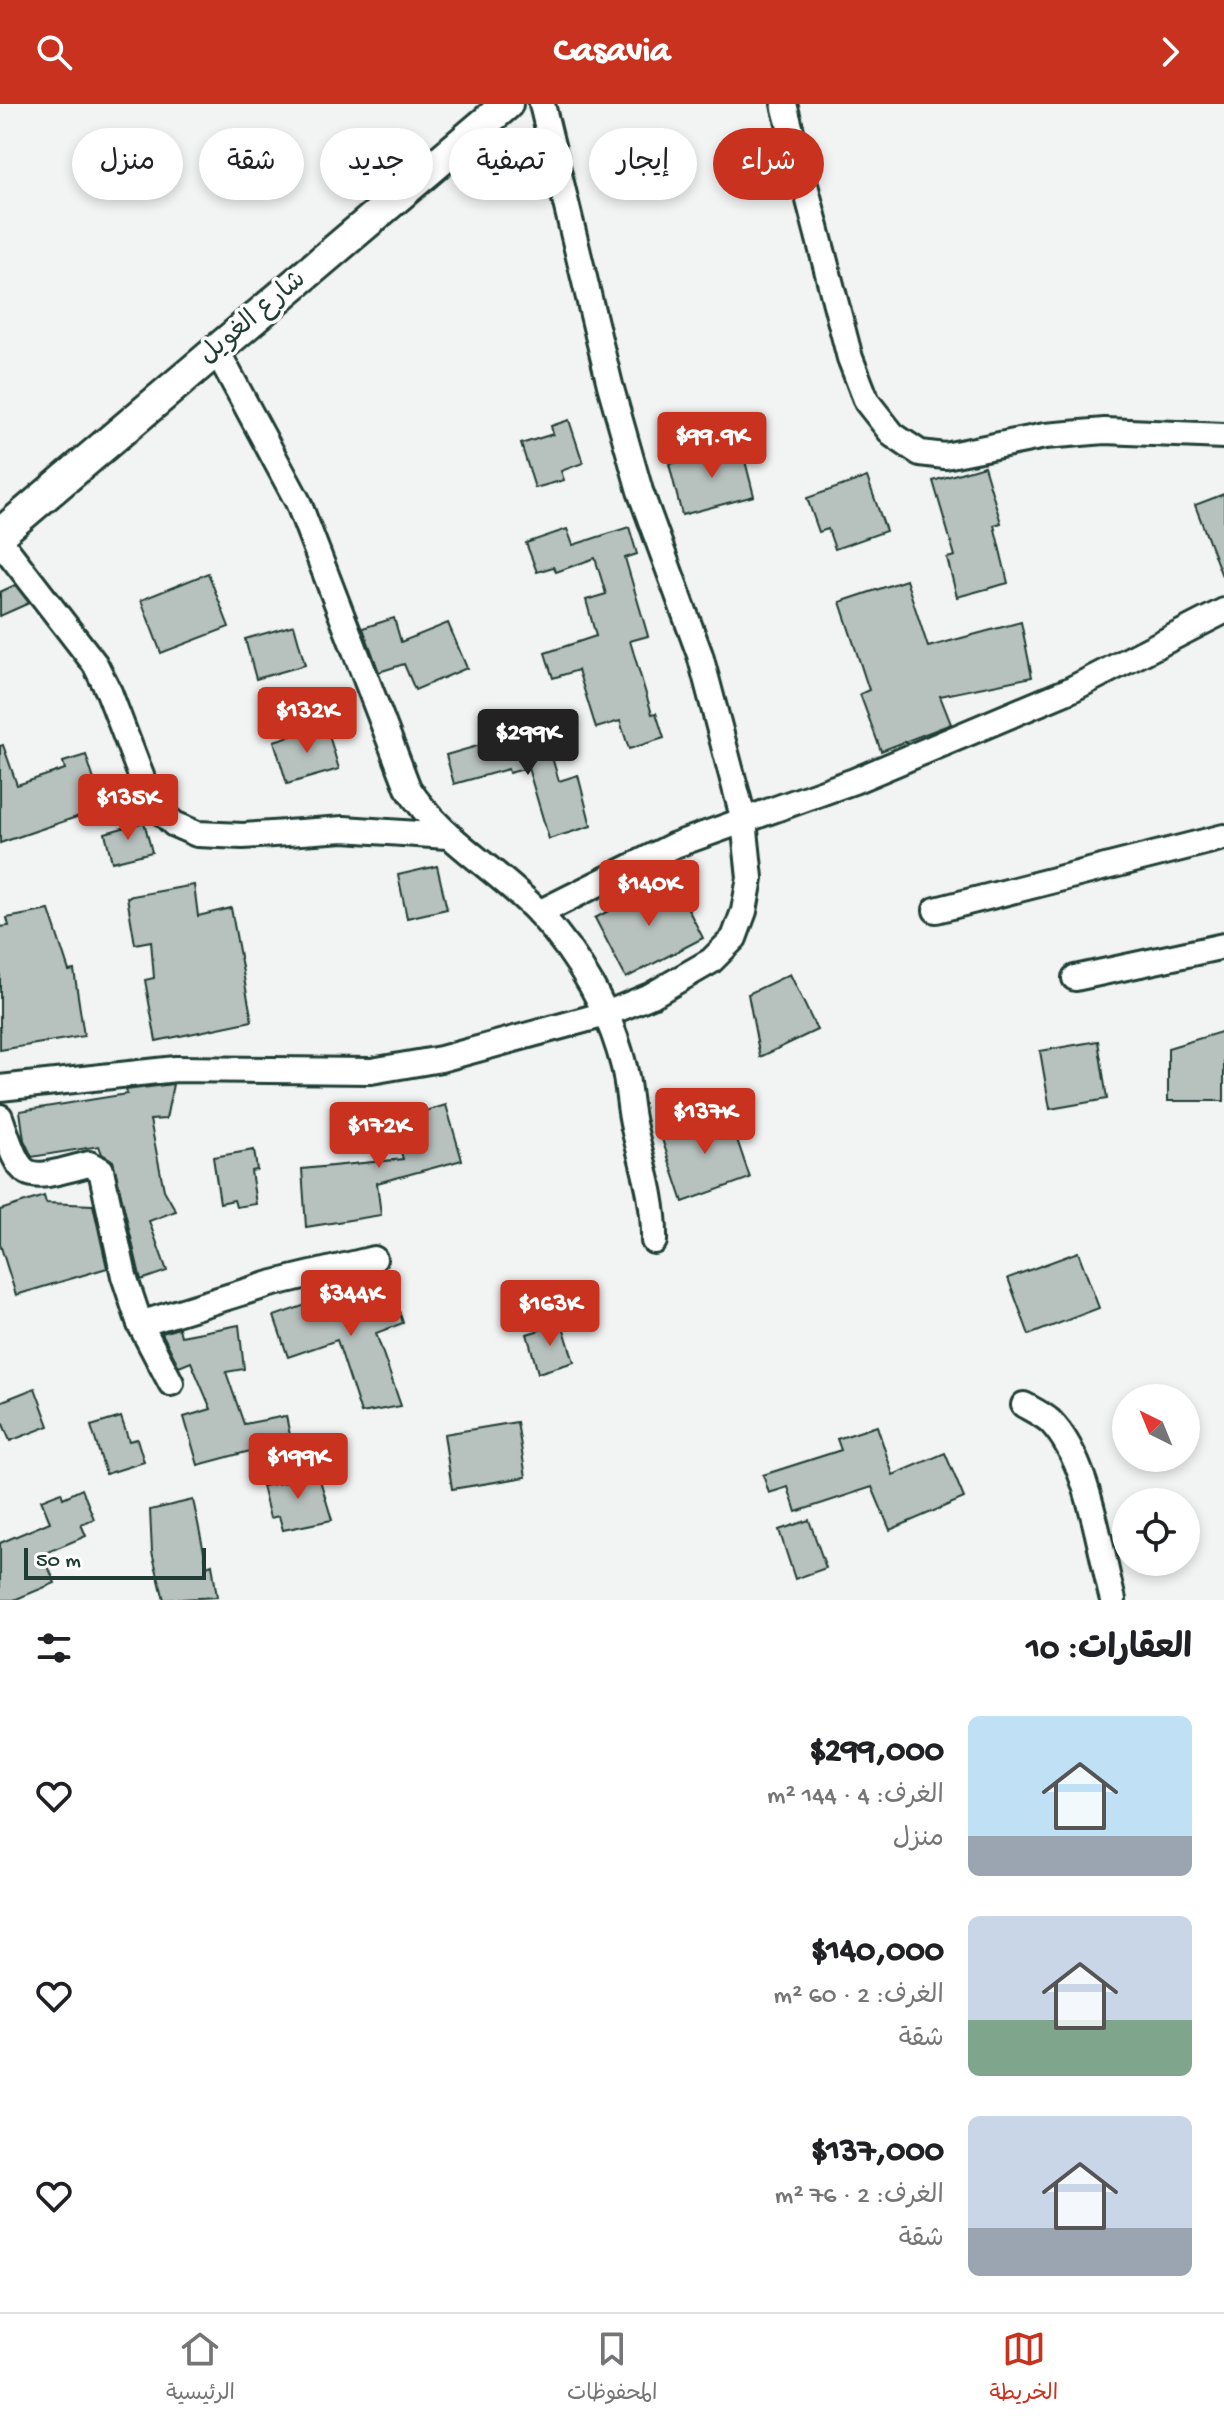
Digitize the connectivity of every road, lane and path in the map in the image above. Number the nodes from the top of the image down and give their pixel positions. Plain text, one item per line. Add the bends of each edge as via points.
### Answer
1 (507, 104) edge
2 (542, 104) edge
3 (784, 104) edge
4 (217, 351) junction
5 (1224, 436) edge
6 (0, 534) edge
7 (0, 541) edge
8 (1224, 611) edge
9 (744, 821) junction
10 (447, 836) junction
11 (1224, 837) edge
12 (936, 910) dead end
13 (539, 913) junction
14 (1224, 946) edge
15 (1075, 978) dead end
16 (606, 1014) junction
17 (0, 1088) edge
18 (0, 1117) edge
19 (654, 1241) dead end
20 (374, 1259) dead end
21 (140, 1324) junction
22 (171, 1383) dead end
23 (1024, 1405) dead end
24 (1113, 1600) edge

1 - 4 street, شارع الغويل
2 - 9 street via 636,476 700,655
3 - 5 street via 850,358 867,402 893,435 920,453 945,456 1045,436 1105,431
4 - 6 street, شارع الغويل
4 - 10 street via 298,502 408,788
7 - 10 street via 95,664 151,802 174,824 197,834 344,829
8 - 9 street via 1042,703
9 - 13 street via 636,863
9 - 16 street via 750,878 734,938 685,978
10 - 13 street
11 - 12 street
13 - 16 street via 589,979
14 - 15 street
16 - 17 street via 441,1059 371,1071 176,1069
16 - 19 street via 624,1067 652,1194
18 - 21 street via 16,1162 26,1174 38,1177 89,1164 101,1170
20 - 21 street
21 - 22 street
23 - 24 street via 1050,1421 1080,1469

